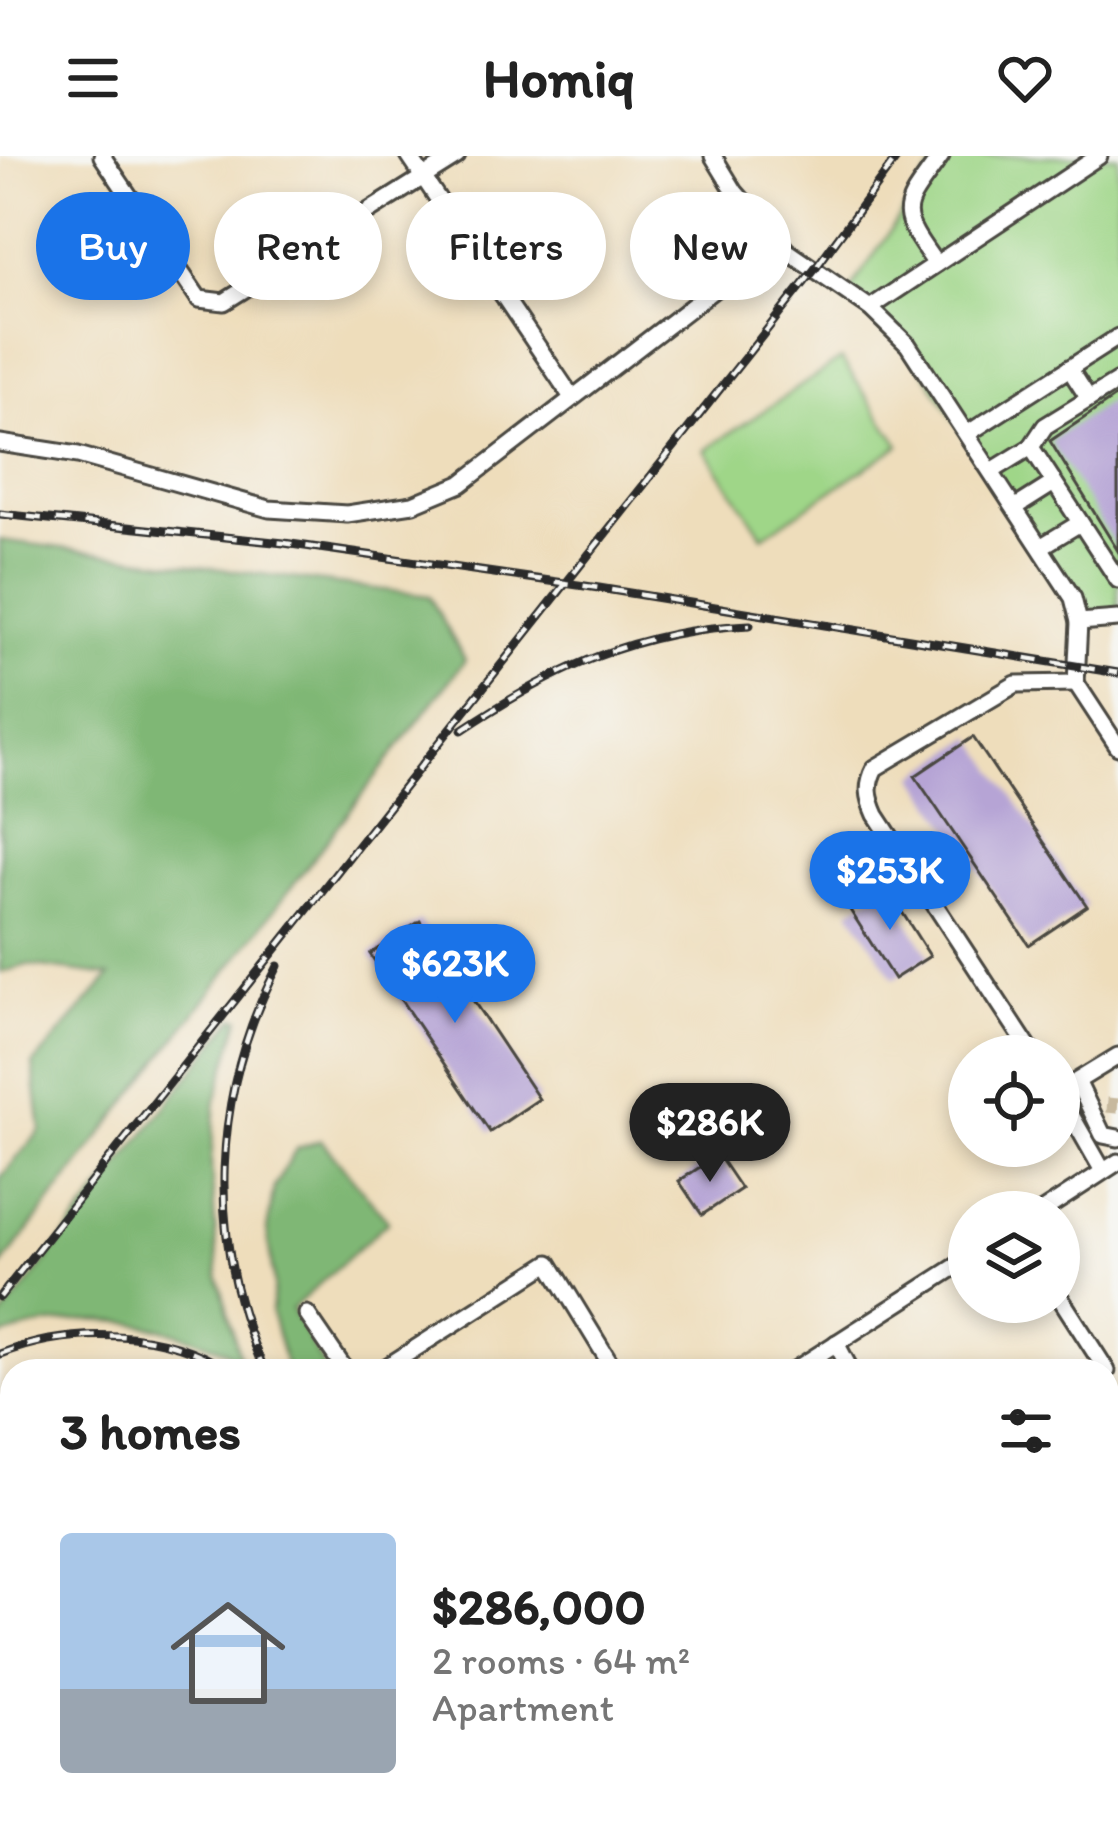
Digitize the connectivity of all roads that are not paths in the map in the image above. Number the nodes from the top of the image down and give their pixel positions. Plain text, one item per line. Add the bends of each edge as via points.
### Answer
1 (102, 156) edge
2 (409, 156) edge
3 (457, 156) edge
4 (713, 156) edge
5 (941, 156) edge
6 (1099, 156) edge
7 (423, 178) junction
8 (734, 192) edge
9 (791, 251) edge
10 (936, 264) junction
11 (699, 300) edge
12 (870, 308) junction
13 (1118, 338) edge
14 (1070, 368) junction
15 (1118, 381) edge
16 (571, 396) junction
17 (1089, 399) junction
18 (967, 434) junction
19 (0, 443) edge
20 (1031, 447) junction
21 (992, 471) junction
22 (1054, 483) junction
23 (1016, 508) junction
24 (1080, 523) junction
25 (1042, 546) junction
26 (1118, 580) edge
27 (1118, 619) edge
28 (1079, 622) junction
29 (1076, 683) junction
30 (1118, 747) edge
31 (1020, 1035) edge
32 (1118, 1056) edge
33 (1088, 1104) junction
34 (1107, 1105) dead end
35 (1080, 1109) edge
36 (1080, 1125) edge
37 (1118, 1138) edge
38 (1111, 1167) edge
39 (1074, 1191) edge
40 (948, 1271) edge
41 (307, 1314) dead end
42 (1076, 1323) edge
43 (836, 1343) junction
44 (338, 1359) edge
45 (399, 1359) edge
46 (608, 1359) edge
47 (811, 1359) edge
48 (845, 1359) edge
49 (1099, 1359) edge

1 - 7 street via 199,299 213,303
2 - 7 street
3 - 7 street
4 - 8 street
5 - 10 street via 909,201 908,225
6 - 10 street
7 - 16 street
9 - 12 street
10 - 12 street
11 - 16 street
12 - 18 street via 908,344
13 - 14 street
14 - 17 street
14 - 18 street
15 - 17 street
16 - 19 street via 461,484 413,505 346,514 269,509 78,455
17 - 20 street via 1045,426
18 - 21 street
20 - 21 street
20 - 22 street
21 - 23 street
22 - 23 street
22 - 24 street
23 - 25 street
24 - 25 street
24 - 26 street
25 - 28 street
27 - 28 street
28 - 29 street
29 - 30 street
29 - 31 street via 1016,684 875,768 868,781 876,815
32 - 33 street via 1076,1082
33 - 34 street
33 - 35 street
33 - 37 street via 1103,1135
36 - 38 street
38 - 39 street
40 - 43 street
41 - 44 street
42 - 49 street
43 - 47 street
43 - 48 street
45 - 46 street via 549,1263

